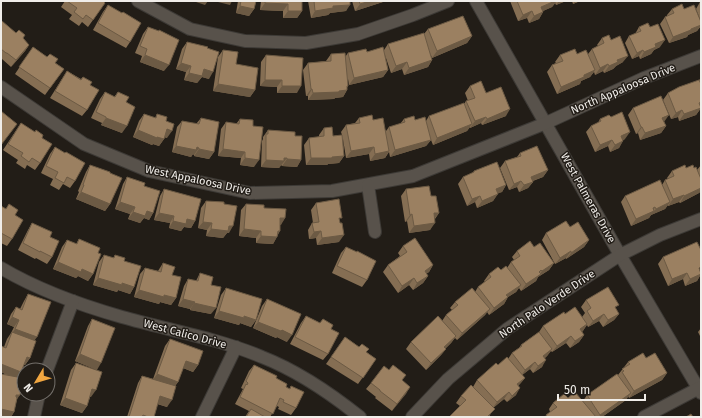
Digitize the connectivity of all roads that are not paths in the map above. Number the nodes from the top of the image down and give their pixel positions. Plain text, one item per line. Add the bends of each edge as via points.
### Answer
1 (138, 1) edge
2 (448, 1) edge
3 (476, 1) edge
4 (701, 56) edge
5 (1, 87) edge
6 (546, 123) junction
7 (368, 184) junction
8 (701, 219) edge
9 (374, 232) dead end
10 (620, 255) junction
11 (1, 268) edge
12 (73, 301) junction
13 (236, 347) junction
14 (50, 362) edge
15 (700, 389) edge
16 (37, 402) edge
17 (34, 417) edge
18 (202, 417) edge
19 (360, 417) edge
20 (412, 417) edge
21 (644, 417) edge

1 - 2 street via 190,29 245,41 306,43 358,34
3 - 6 street, West Palmeras Drive
4 - 6 street, North Appaloosa Drive via 644,78
5 - 7 street, West Appaloosa Drive via 84,144 149,171 250,193 332,191
6 - 7 street, West Appaloosa Drive via 413,176
6 - 10 street, West Palmeras Drive
7 - 9 street
8 - 10 street, North Palo Verde Drive via 660,235
10 - 15 street, West Palmeras Drive
10 - 20 street, North Palo Verde Drive via 506,329 448,378
11 - 12 street, West Calico Drive
12 - 13 street, West Calico Drive via 121,317
12 - 14 street
13 - 18 street
13 - 19 street, West Calico Drive via 300,375
15 - 21 street
16 - 17 street

